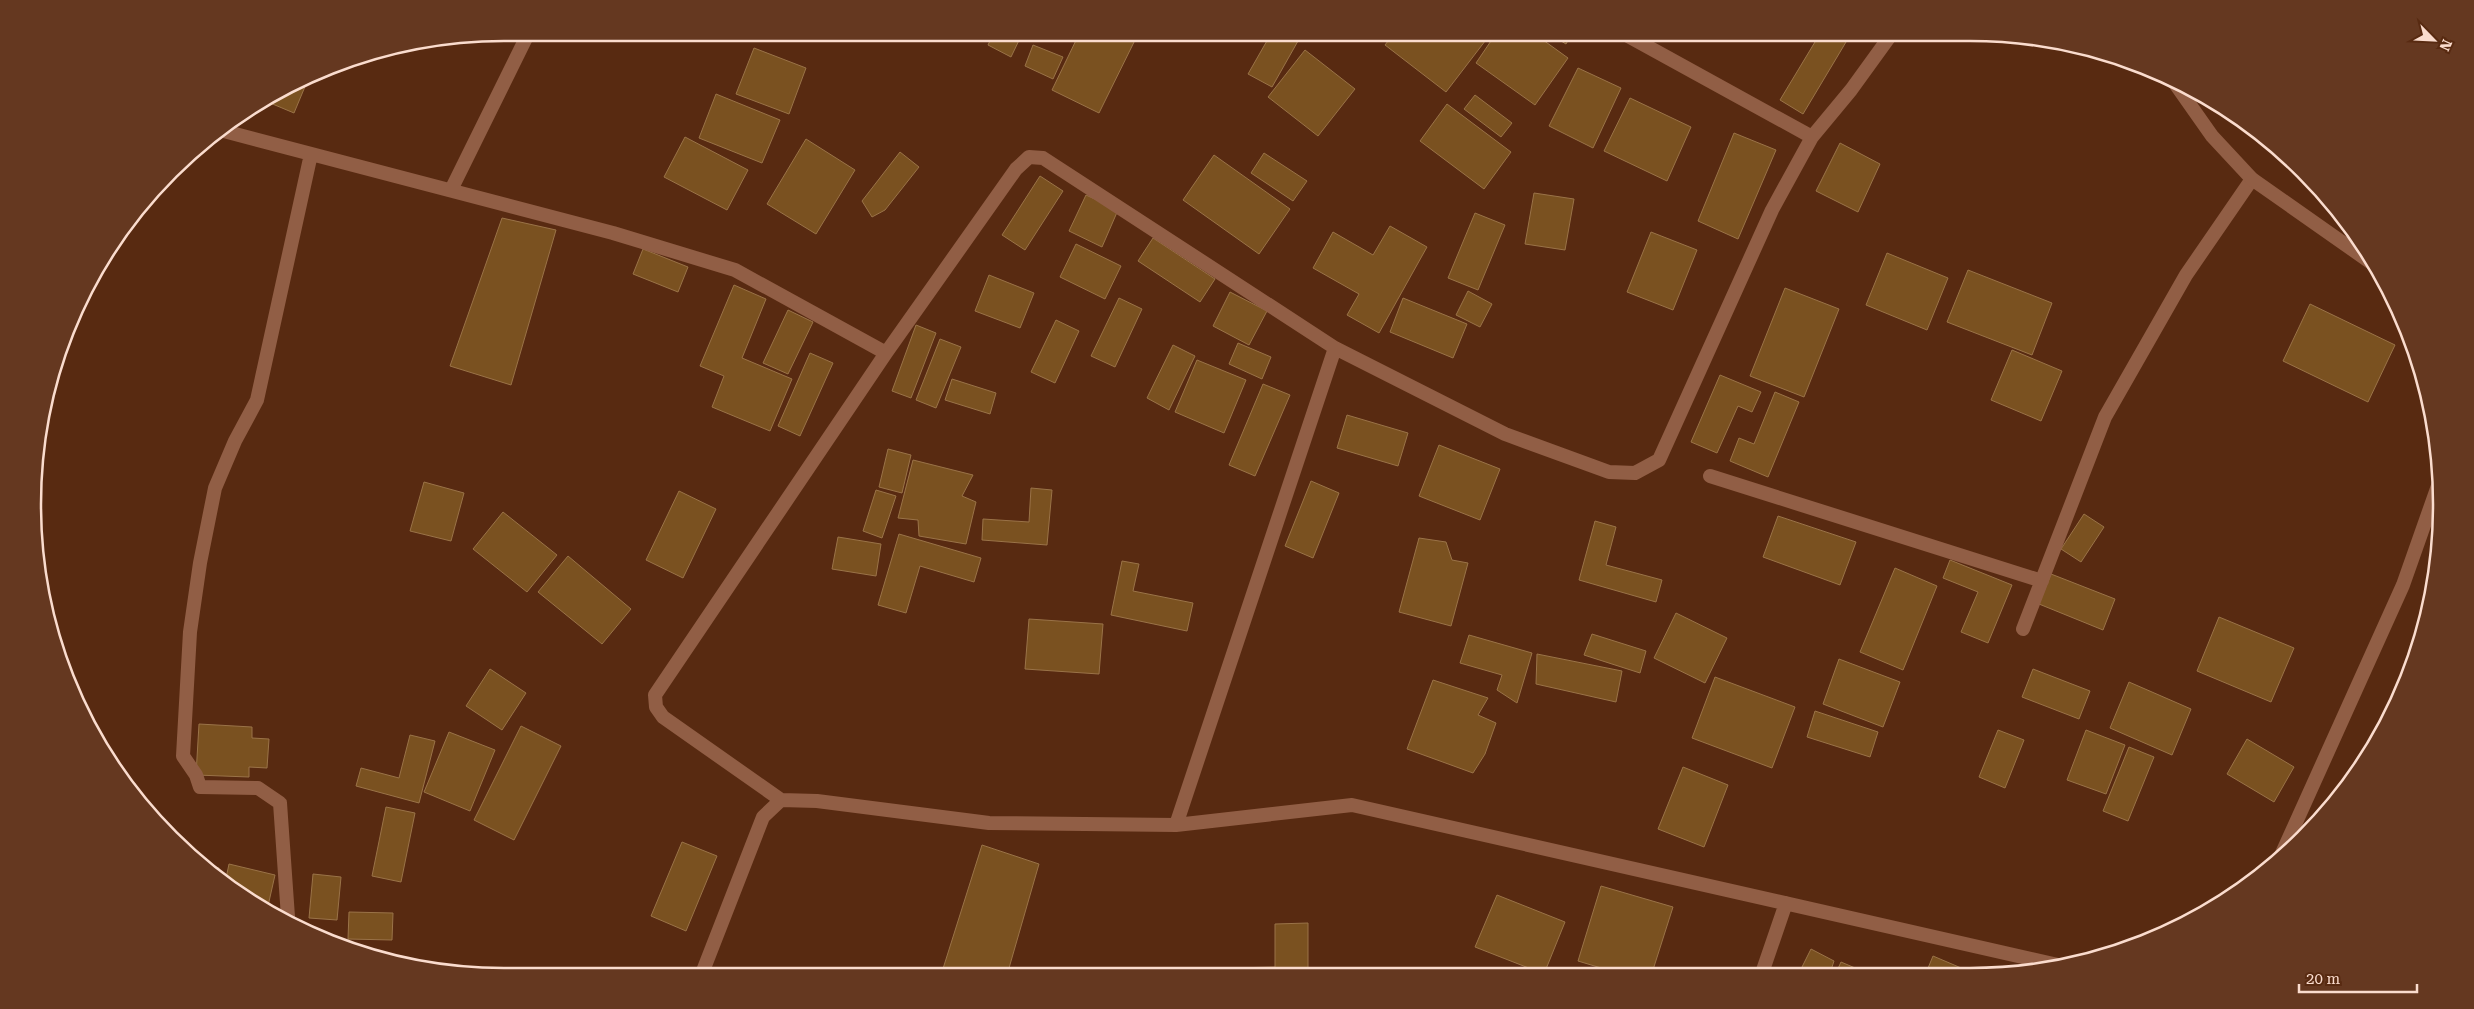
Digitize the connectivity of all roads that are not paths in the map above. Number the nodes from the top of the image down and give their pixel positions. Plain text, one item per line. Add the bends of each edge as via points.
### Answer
1 (525, 41) edge
2 (1637, 41) edge
3 (1886, 41) edge
4 (2182, 93) edge
5 (229, 132) edge
6 (1812, 137) junction
7 (311, 154) junction
8 (2252, 179) junction
9 (451, 190) junction
10 (2360, 255) edge
11 (1335, 348) junction
12 (886, 353) junction
13 (1710, 476) dead end
14 (2433, 501) edge
15 (2042, 581) junction
16 (2023, 628) dead end
17 (781, 800) junction
18 (1176, 825) junction
19 (2288, 841) edge
20 (1786, 903) junction
21 (288, 914) edge
22 (2044, 962) edge
23 (704, 968) edge
24 (1764, 968) edge

1 - 9 street
2 - 6 street
3 - 6 street
4 - 8 street via 2212,136
5 - 7 street
6 - 11 street via 1772,210 1659,460 1635,473 1609,472 1506,434
7 - 9 street
7 - 21 street via 257,400 215,488 190,632 182,756 200,786 258,788 280,803
8 - 10 street
8 - 15 street via 2186,275 2106,417
9 - 12 street via 736,270
11 - 12 street via 1043,158 1029,157 1016,169
11 - 18 street
12 - 17 street via 655,695 656,707 663,717
13 - 15 street
14 - 19 street via 2404,585
15 - 16 street
17 - 18 street via 817,801 989,823
17 - 23 street via 763,817
18 - 20 street via 1352,805
20 - 22 street
20 - 24 street

